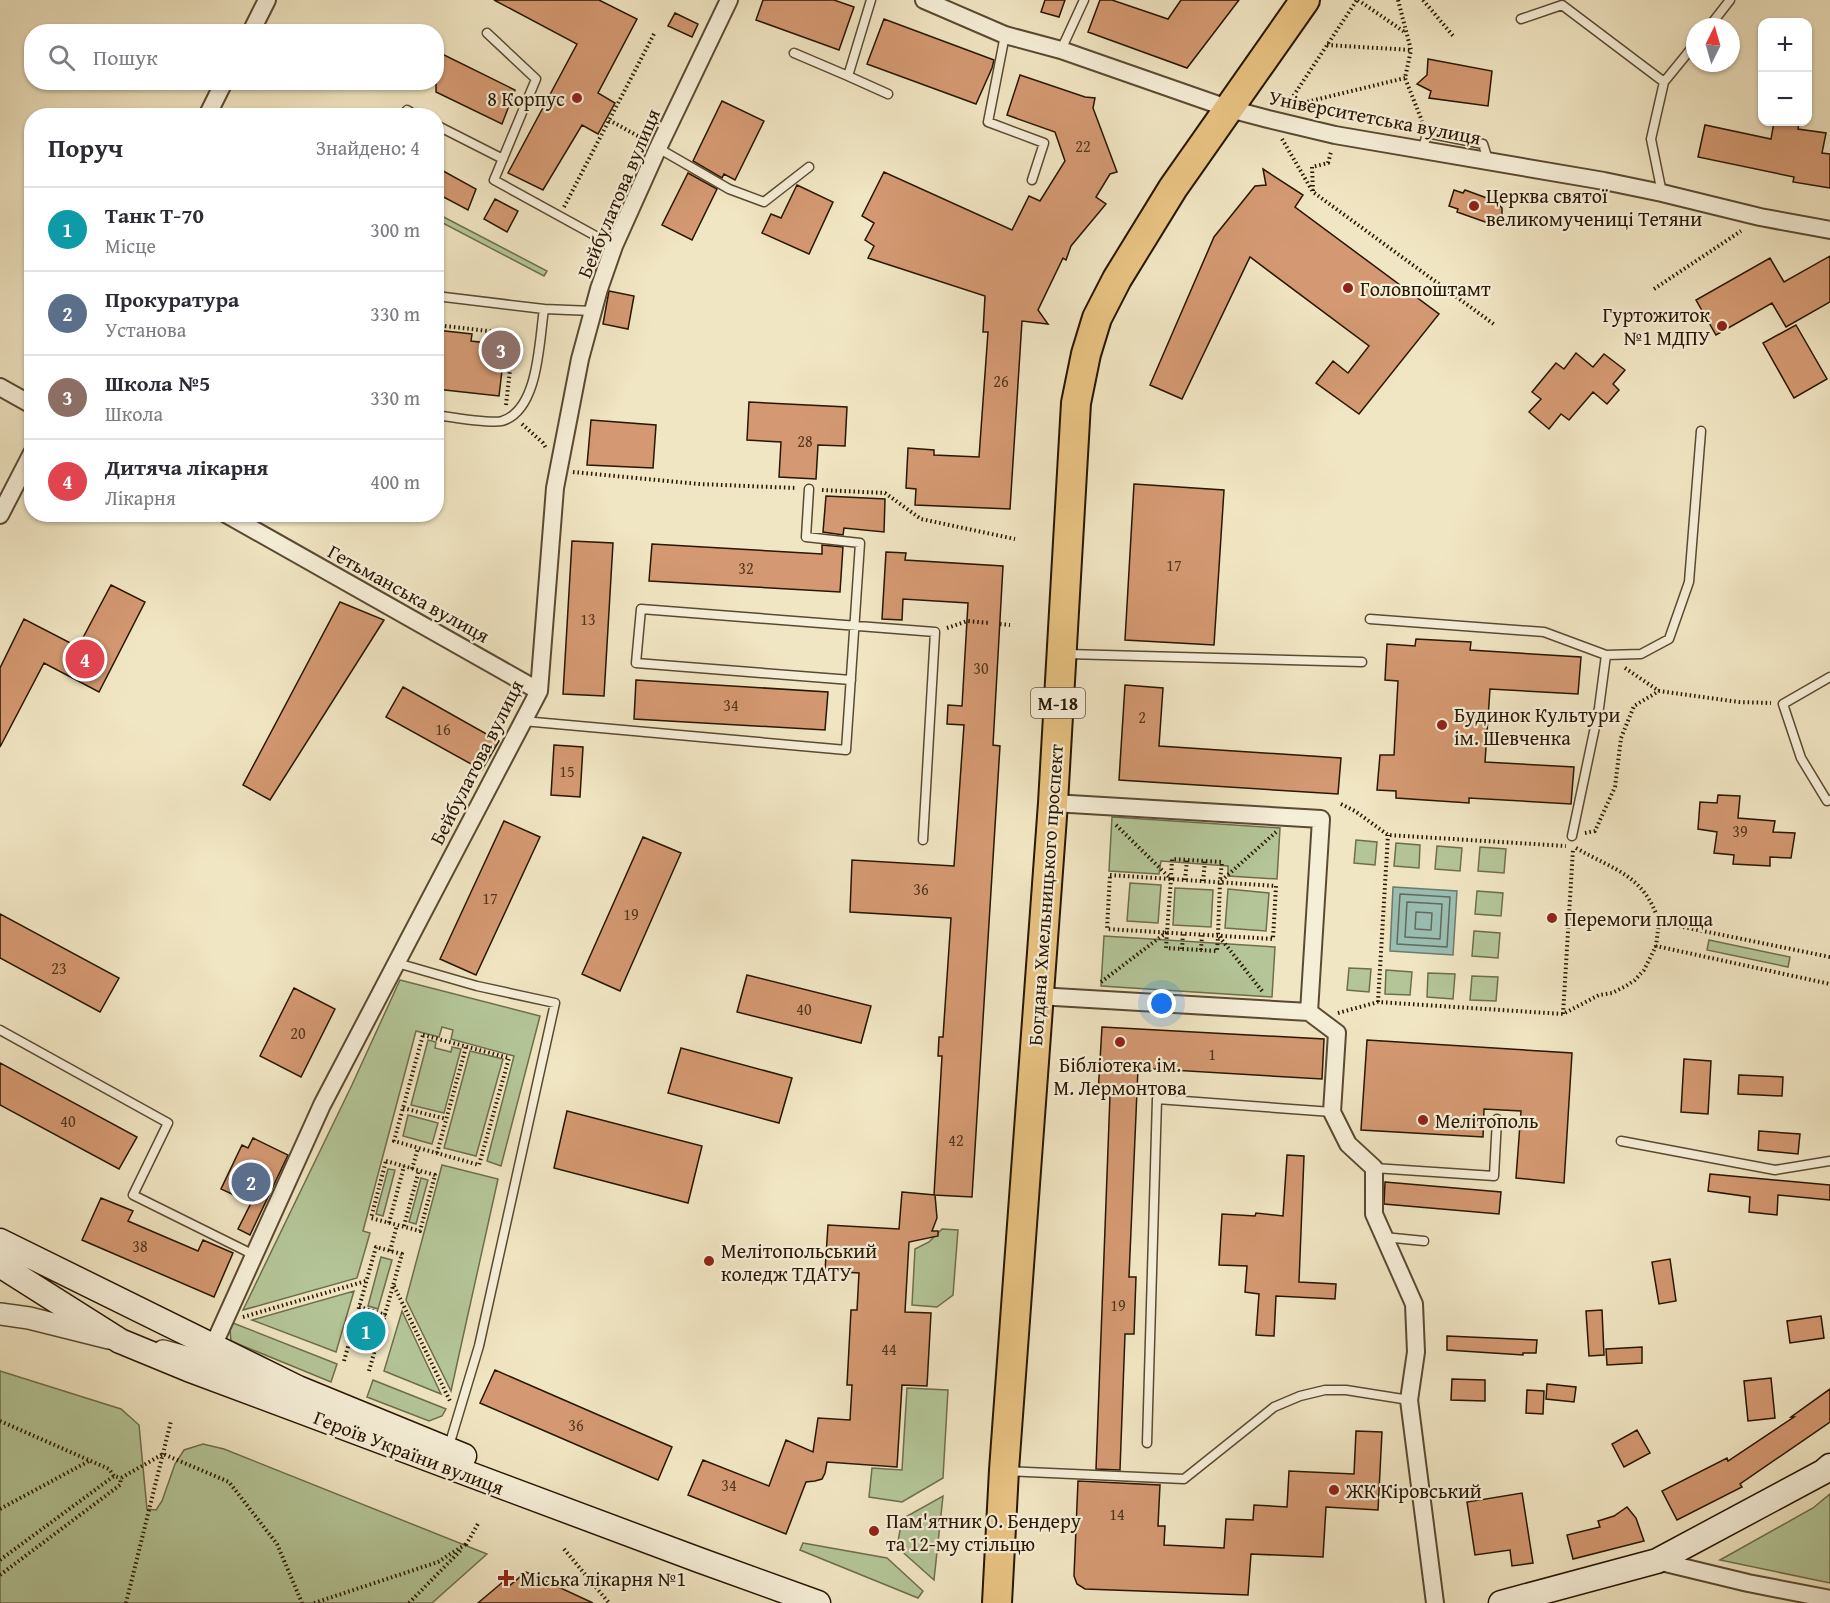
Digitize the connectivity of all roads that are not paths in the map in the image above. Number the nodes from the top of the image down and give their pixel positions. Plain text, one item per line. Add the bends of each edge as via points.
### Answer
1 (267, 0) edge
2 (729, 0) edge
3 (871, 0) edge
4 (924, 0) edge
5 (1084, 0) edge
6 (1305, 0) edge
7 (1730, 0) edge
8 (1715, 18) edge
9 (1521, 20) dead end
10 (254, 24) edge
11 (486, 33) dead end
12 (1005, 34) junction
13 (1061, 50) junction
14 (794, 53) dead end
15 (1686, 55) edge
16 (848, 76) junction
17 (1664, 82) junction
18 (220, 90) edge
19 (888, 94) dead end
20 (211, 108) edge
21 (1230, 109) junction
22 (444, 129) edge
23 (658, 148) junction
24 (503, 159) junction
25 (809, 167) dead end
26 (1032, 180) dead end
27 (1662, 193) junction
28 (1830, 230) edge
29 (614, 246) junction
30 (444, 297) edge
31 (544, 309) junction
32 (593, 311) junction
33 (0, 387) edge
34 (24, 400) edge
35 (444, 416) edge
36 (1701, 431) dead end
37 (24, 468) edge
38 (809, 489) road end
39 (0, 515) edge
40 (240, 522) edge
41 (1370, 619) dead end
42 (855, 627) junction
43 (1060, 654) junction
44 (1606, 655) junction
45 (1362, 662) dead end
46 (1830, 677) edge
47 (851, 680) junction
48 (539, 691) junction
49 (523, 721) junction
50 (1830, 800) edge
51 (1053, 802) junction
52 (1572, 836) road end
53 (922, 840) dead end
54 (397, 963) junction
55 (1038, 996) junction
56 (1309, 1012) junction
57 (0, 1030) edge
58 (1332, 1112) junction
59 (1497, 1119) dead end
60 (1621, 1141) dead end
61 (1830, 1161) edge
62 (1374, 1168) junction
63 (1384, 1236) junction
64 (0, 1241) edge
65 (1424, 1241) dead end
66 (254, 1255) junction
67 (0, 1265) edge
68 (0, 1314) edge
69 (120, 1341) junction
70 (206, 1360) junction
71 (1409, 1400) junction
72 (1147, 1443) dead end
73 (448, 1449) junction
74 (1830, 1466) edge
75 (1004, 1470) junction
76 (699, 1560) junction
77 (1657, 1561) junction
78 (1830, 1599) edge
79 (818, 1603) edge
80 (997, 1603) edge
81 (1435, 1603) edge
82 (1501, 1603) edge

1 - 10 street
2 - 23 street, Бейбулатова вулиця
3 - 16 lane
4 - 12 street, Університетська вулиця
5 - 13 lane
6 - 21 highway, Богдана Хмельницького проспект / М-18
7 - 8 lane
9 - 17 lane via 1562,5
11 - 24 lane via 536,79
12 - 13 street, Університетська вулиця
12 - 26 lane via 987,122 1044,142
13 - 21 street, Університетська вулиця
14 - 16 lane
15 - 17 lane
16 - 19 lane
17 - 27 lane via 1651,139
18 - 20 street
21 - 27 street, Університетська вулиця via 1335,135 1425,141 1488,160
21 - 43 highway, Богдана Хмельницького проспект / М-18 via 1173,188 1097,318 1076,403
22 - 24 lane
23 - 25 lane via 729,189 764,202
23 - 29 street, Бейбулатова вулиця
24 - 29 lane via 494,180
27 - 28 street, Університетська вулиця via 1760,218
29 - 32 street, Бейбулатова вулиця
30 - 31 lane
31 - 32 lane
31 - 35 lane via 531,390 523,406 500,422
32 - 48 street, Бейбулатова вулиця via 555,488
33 - 34 street
36 - 44 lane via 1689,582 1669,639 1641,654
37 - 39 street
38 - 42 lane via 806,537 860,543
40 - 48 street, Гетьманська вулиця
41 - 44 lane via 1544,632
42 - 47 lane
42 - 47 lane via 641,609 636,663
42 - 53 lane via 935,632
43 - 45 lane
43 - 51 highway, Богдана Хмельницького проспект / М-18
44 - 52 lane
46 - 50 lane via 1784,704 1801,758 1827,801
47 - 49 lane via 846,750
48 - 49 street, Бейбулатова вулиця
49 - 54 street, Бейбулатова вулиця
51 - 55 highway, Богдана Хмельницького проспект / М-18
51 - 56 street via 1321,819
54 - 66 street, Бейбулатова вулиця via 322,1106
54 - 73 lane via 555,1003 479,1346
55 - 56 street
55 - 75 highway, Богдана Хмельницького проспект / М-18
56 - 58 street via 1337,1033
57 - 66 lane via 168,1124 133,1195
58 - 62 street via 1348,1144
58 - 72 lane via 1157,1098
59 - 62 lane via 1494,1176
60 - 61 lane via 1776,1170
62 - 63 street via 1374,1214
63 - 65 lane
63 - 71 street via 1414,1304 1416,1352
64 - 70 main road, Героїв України вулиця
66 - 70 street, Бейбулатова вулиця
67 - 69 main road, Героїв України вулиця
68 - 69 street
69 - 70 main road, Героїв України вулиця
70 - 73 main road, Героїв України вулиця via 298,1388
70 - 76 main road, Героїв України вулиця
71 - 75 lane via 1346,1390 1300,1396 1274,1407 1184,1479
71 - 81 street
73 - 76 main road, Героїв України вулиця
74 - 77 main road
75 - 80 highway, Богдана Хмельницького проспект / М-18
76 - 79 main road, Героїв України вулиця
77 - 78 street
77 - 82 main road

